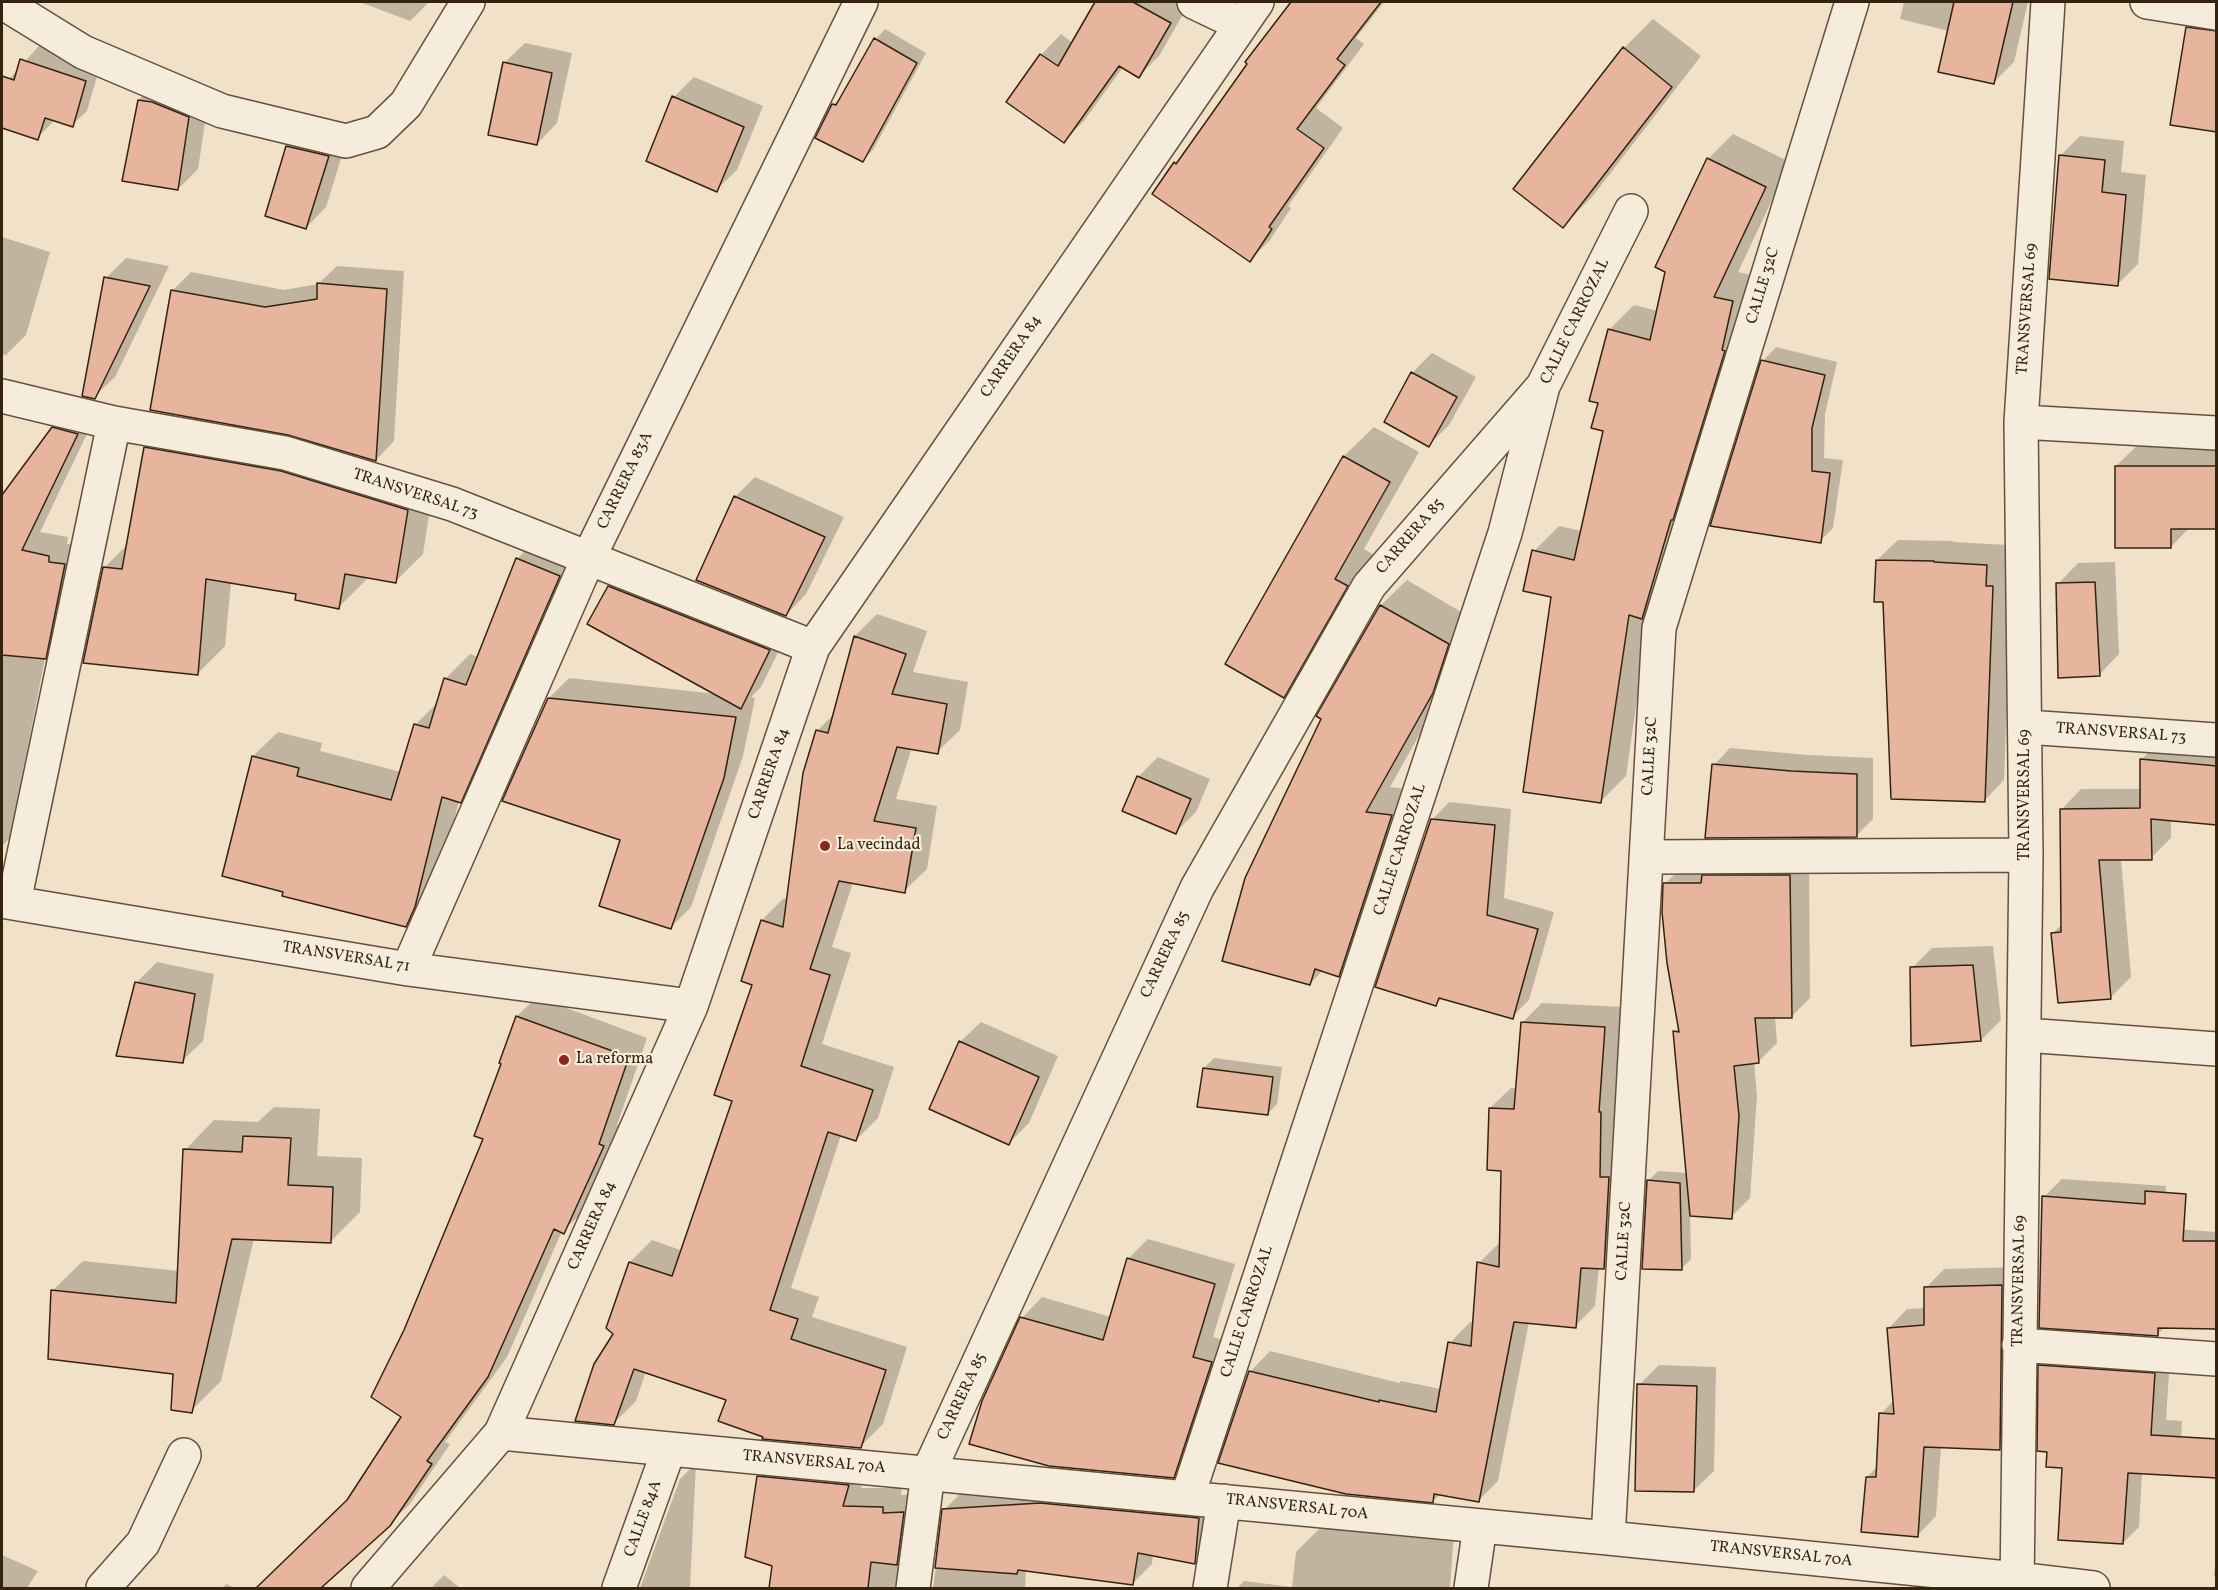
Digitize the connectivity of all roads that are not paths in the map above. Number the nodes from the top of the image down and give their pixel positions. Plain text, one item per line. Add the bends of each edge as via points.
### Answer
1 (2, 2) edge
2 (468, 2) edge
3 (861, 2) edge
4 (1194, 2) edge
5 (1852, 2) edge
6 (2048, 2) edge
7 (2147, 2) edge
8 (1248, 13) edge
9 (2217, 13) edge
10 (1631, 211) dead end
11 (1543, 386) junction
12 (2, 396) edge
13 (2021, 422) junction
14 (114, 423) junction
15 (2217, 433) edge
16 (588, 559) junction
17 (813, 647) junction
18 (2025, 727) junction
19 (2217, 740) edge
20 (2026, 855) junction
21 (1646, 857) junction
22 (8, 902) edge
23 (408, 969) junction
24 (691, 1006) junction
25 (2025, 1035) junction
26 (2217, 1049) edge
27 (2019, 1345) junction
28 (2217, 1359) edge
29 (501, 1433) junction
30 (669, 1449) junction
31 (184, 1455) dead end
32 (928, 1473) junction
33 (1187, 1498) junction
34 (1224, 1501) junction
35 (1480, 1526) junction
36 (1608, 1538) junction
37 (2017, 1584) edge
38 (103, 1588) edge
39 (368, 1588) edge
40 (619, 1588) edge
41 (913, 1588) edge
42 (1210, 1588) edge
43 (1471, 1588) edge
44 (2093, 1588) edge

1 - 2 street via 83,52 222,111 346,141 377,132 406,104
3 - 16 street, CARRERA 83A
4 - 8 street
5 - 21 street, CALLE 32C via 1659,627
6 - 13 street, TRANSVERSAL 69
7 - 9 street
8 - 17 street, CARRERA 84
10 - 11 street, CALLE CARROZAL
11 - 32 street, CARRERA 85 via 1368,586 1197,888
11 - 33 street, CALLE CARROZAL via 1505,533
12 - 14 street, TRANSVERSAL 73
13 - 15 street
13 - 18 street, TRANSVERSAL 69
14 - 16 street, TRANSVERSAL 73 via 285,453 452,504
14 - 22 street
16 - 17 street, TRANSVERSAL 73
16 - 23 street, CARRERA 83A
17 - 24 street, CARRERA 84
18 - 19 street, TRANSVERSAL 73
18 - 20 street, TRANSVERSAL 69
20 - 21 street
20 - 25 street, TRANSVERSAL 69
21 - 36 street, CALLE 32C
22 - 23 street, TRANSVERSAL 71
23 - 24 street, TRANSVERSAL 71
24 - 29 street, CARRERA 84
25 - 26 street
25 - 27 street, TRANSVERSAL 69
27 - 28 street
27 - 37 street, TRANSVERSAL 69
29 - 30 street, TRANSVERSAL 70A
29 - 39 street, CARRERA 84
30 - 32 street, TRANSVERSAL 70A
30 - 40 street, CALLE 84A
31 - 38 street via 142,1543
32 - 33 street, TRANSVERSAL 70A
32 - 41 street, CARRERA 85
33 - 34 street, TRANSVERSAL 70A
34 - 35 street, TRANSVERSAL 70A
34 - 42 street
35 - 36 street, TRANSVERSAL 70A
35 - 43 street
36 - 37 street, TRANSVERSAL 70A
37 - 44 street, TRANSVERSAL 70A

